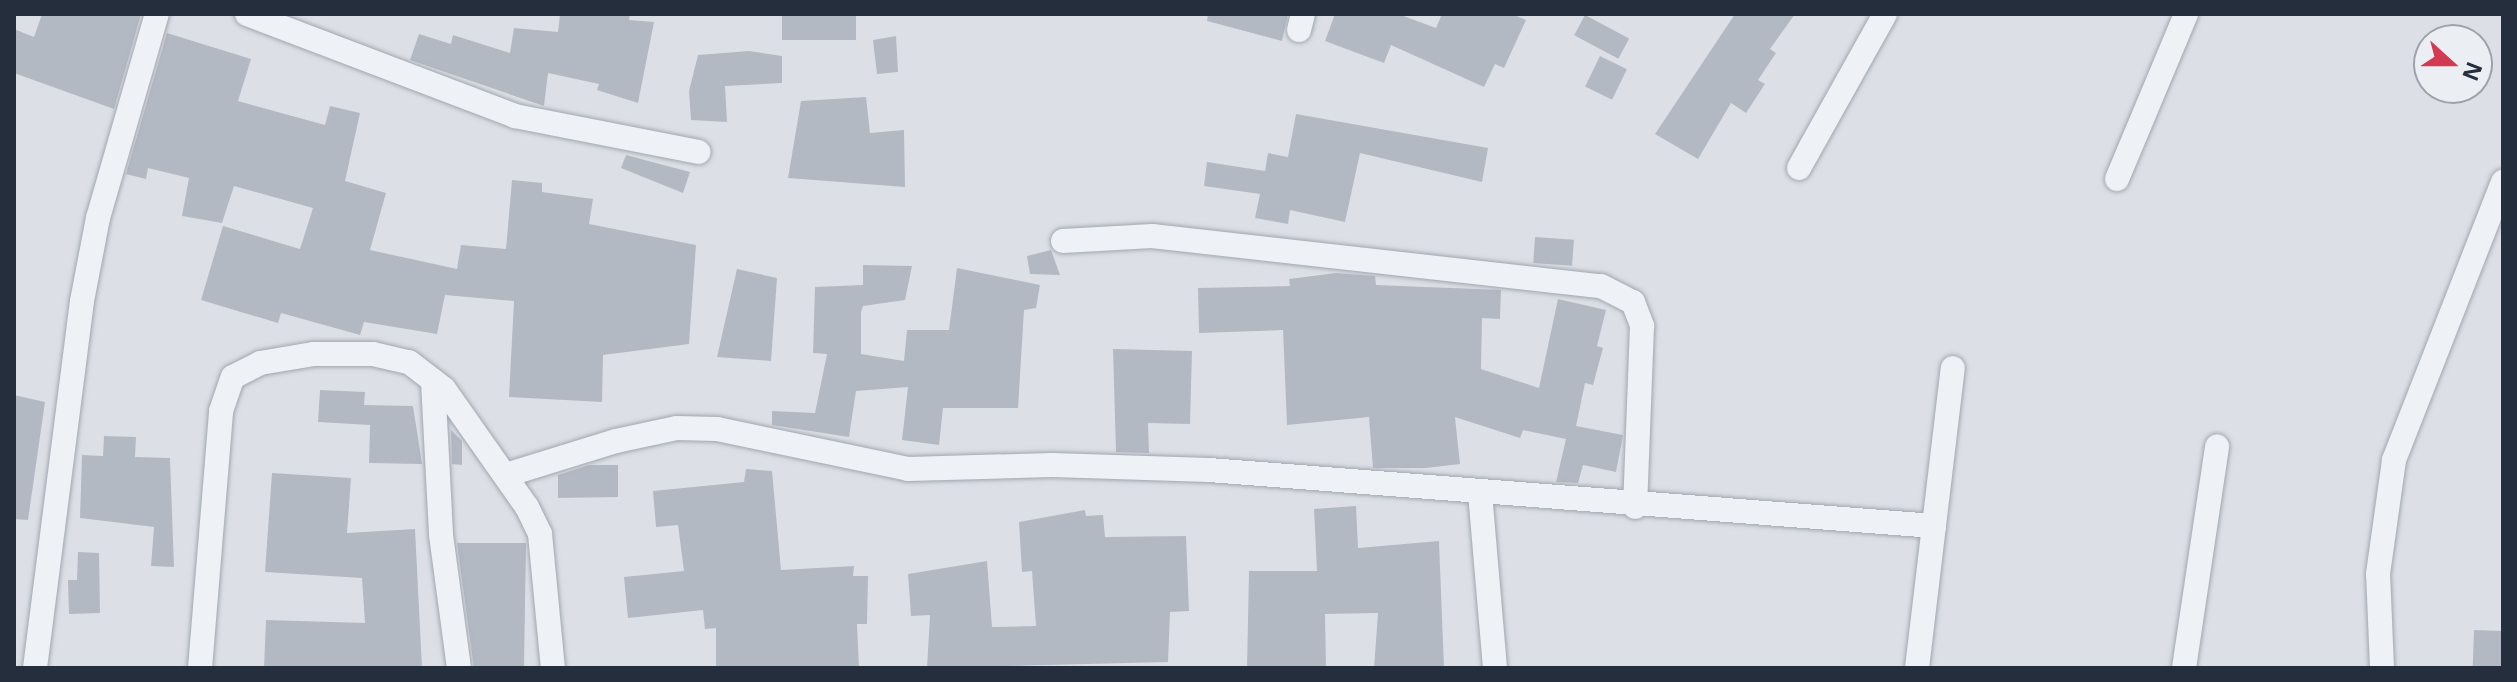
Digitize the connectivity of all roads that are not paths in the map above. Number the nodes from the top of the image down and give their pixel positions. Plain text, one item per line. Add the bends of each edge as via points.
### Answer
1 (157, 14) edge
2 (247, 14) edge
3 (1885, 14) edge
4 (2186, 14) edge
5 (699, 152) dead end
6 (1799, 168) dead end
7 (2117, 179) dead end
8 (2503, 182) edge
9 (1063, 241) dead end
10 (1953, 368) dead end
11 (433, 381) junction
12 (2217, 446) dead end
13 (506, 475) junction
14 (1480, 493) junction
15 (1635, 507) junction
16 (1934, 526) junction
17 (35, 668) edge
18 (200, 668) edge
19 (459, 668) edge
20 (553, 668) edge
21 (1495, 668) edge
22 (1917, 668) edge
23 (2184, 668) edge
24 (2382, 668) edge

1 - 17 street via 98,218 82,301
2 - 5 street via 515,116
3 - 6 street
4 - 7 street
8 - 24 street via 2394,460 2378,574
9 - 15 street via 1152,236 1601,286 1633,302 1642,326
10 - 16 street
11 - 13 street
11 - 18 street via 409,362 373,354 273,361 233,377 221,411
11 - 19 street via 441,535
12 - 23 street
13 - 14 street via 616,441 704,429 908,469 1052,465 1209,470
13 - 20 street via 540,534
14 - 15 street
14 - 21 street
15 - 16 street
16 - 22 street

